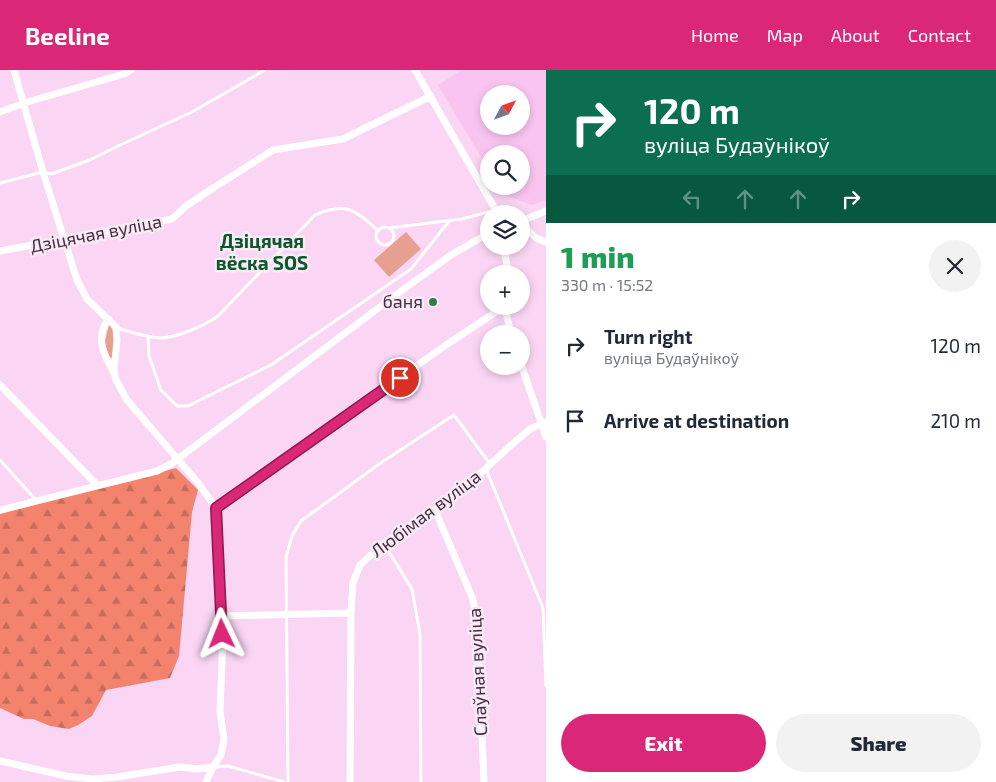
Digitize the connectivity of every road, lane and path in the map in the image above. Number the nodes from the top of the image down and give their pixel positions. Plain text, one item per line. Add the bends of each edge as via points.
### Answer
1 (14, 70) edge
2 (131, 70) edge
3 (265, 70) edge
4 (414, 70) edge
5 (431, 96) junction
6 (24, 103) junction
7 (0, 112) edge
8 (43, 172) junction
9 (0, 183) edge
10 (493, 205) edge
11 (546, 211) edge
12 (480, 215) edge
13 (530, 217) edge
14 (450, 220) junction
15 (389, 228) junction
16 (378, 231) junction
17 (530, 232) edge
18 (480, 238) edge
19 (64, 239) junction
20 (546, 242) edge
21 (0, 252) edge
22 (492, 315) edge
23 (108, 319) junction
24 (116, 327) junction
25 (148, 336) junction
26 (115, 375) junction
27 (525, 375) edge
28 (0, 385) edge
29 (544, 423) edge
30 (546, 437) edge
31 (178, 459) junction
32 (0, 460) edge
33 (488, 467) junction
34 (96, 485) junction
35 (37, 500) junction
36 (216, 508) junction
37 (0, 510) edge
38 (435, 510) junction
39 (384, 543) junction
40 (351, 613) junction
41 (287, 614) junction
42 (222, 616) junction
43 (546, 686) edge
44 (0, 761) edge
45 (213, 767) junction
46 (206, 782) edge
47 (286, 782) edge
48 (350, 782) edge
49 (421, 782) edge
50 (484, 782) edge

1 - 6 street
2 - 6 street
3 - 8 lane via 192,112 90,160 51,174
4 - 5 street
5 - 10 street
5 - 19 street, Дзіцячая вуліца via 343,139 273,150 186,206 172,219
6 - 7 street
6 - 8 street
8 - 9 lane
8 - 19 street
11 - 13 street
12 - 14 lane
14 - 15 lane
14 - 25 lane via 411,269 271,365 188,406 177,406 161,390 148,356
15 - 16 lane
15 - 16 lane via 394,236 388,245 378,242
16 - 25 lane via 364,216 348,209 330,208 315,215 213,320 183,333 161,338
17 - 20 street
18 - 31 street via 393,297
19 - 21 street, Дзіцячая вуліца
19 - 23 street via 82,291
22 - 36 street
23 - 24 street
23 - 26 street via 100,344
24 - 25 lane
24 - 26 street
26 - 31 street via 127,400
27 - 29 street
28 - 34 street
29 - 30 street
29 - 33 street, Любімая вуліца via 530,429
31 - 34 street via 157,471
31 - 36 street
32 - 35 lane
33 - 38 street, Любімая вуліца
33 - 41 lane via 454,414 301,521 292,536 286,557
33 - 43 lane via 543,608
34 - 35 street
35 - 37 street
36 - 42 street
38 - 39 street, Любімая вуліца
38 - 50 street, Слаўная вуліца via 470,592 477,618
39 - 40 street, Любімая вуліца via 366,558 356,574
39 - 49 lane via 412,589 420,634
40 - 41 street
40 - 48 street, Любімая вуліца
41 - 42 street
41 - 47 lane
42 - 45 street via 220,712 224,745
44 - 45 street via 93,779 180,767
45 - 46 street
45 - 47 lane via 228,766

